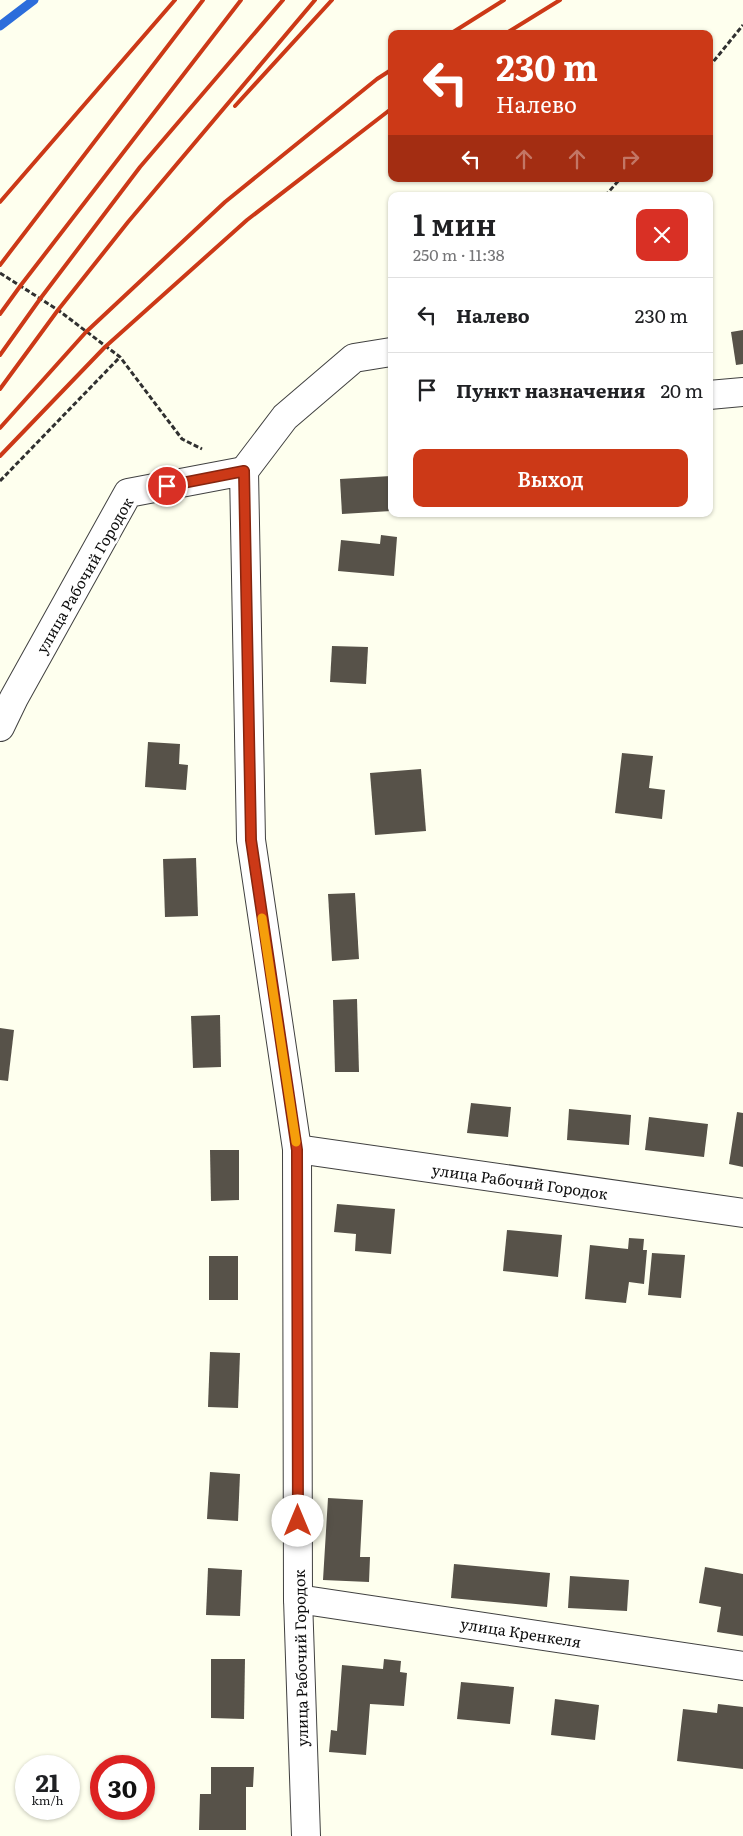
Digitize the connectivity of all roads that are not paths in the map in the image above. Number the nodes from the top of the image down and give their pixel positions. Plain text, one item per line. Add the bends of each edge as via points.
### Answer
1 (388, 352) edge
2 (743, 392) edge
3 (713, 395) edge
4 (244, 471) junction
5 (0, 727) edge
6 (297, 1150) junction
7 (743, 1213) edge
8 (298, 1599) junction
9 (743, 1666) edge
10 (306, 1836) edge

1 - 4 street via 354,358 285,417
2 - 3 street
4 - 5 street, улица Рабочий Городок via 128,493
4 - 6 street, улица Рабочий Городок via 251,840
6 - 7 street, улица Рабочий Городок
6 - 8 street, улица Рабочий Городок
8 - 9 street, улица Кренкеля
8 - 10 street, улица Рабочий Городок

